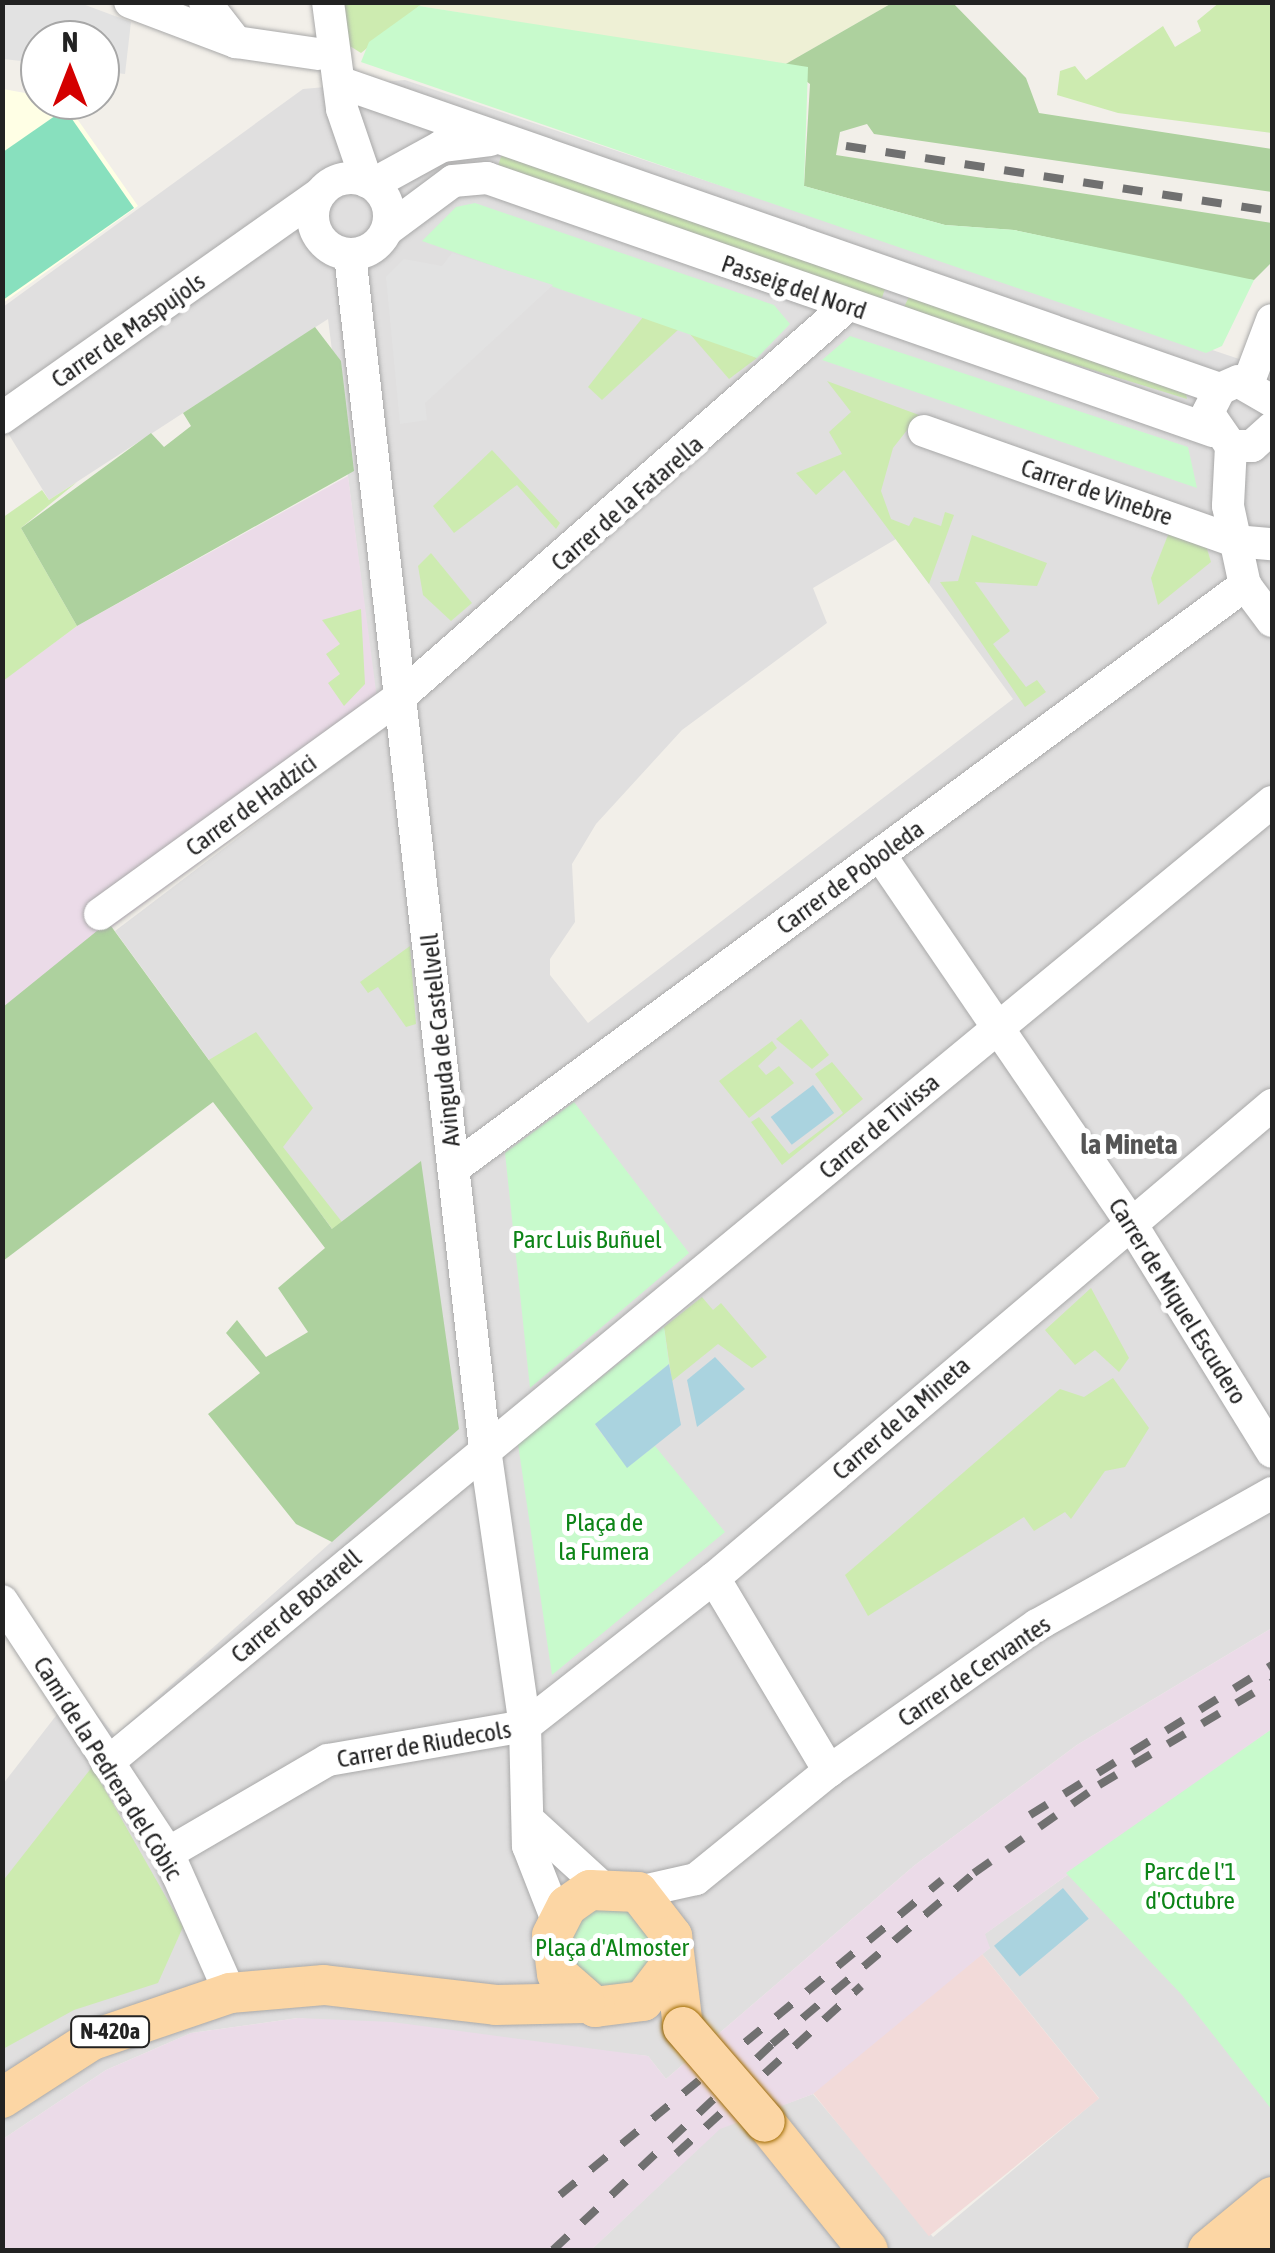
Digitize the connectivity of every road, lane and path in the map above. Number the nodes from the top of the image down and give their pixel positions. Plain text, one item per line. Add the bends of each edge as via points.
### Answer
1 (130, 2) edge
2 (205, 2) edge
3 (310, 2) edge
4 (325, 2) edge
5 (236, 42) junction
6 (331, 66) junction
7 (504, 140) junction
8 (349, 186) junction
9 (387, 230) junction
10 (254, 243) junction
11 (338, 250) junction
12 (847, 306) junction
13 (1272, 320) edge
14 (1257, 394) edge
15 (2, 418) edge
16 (924, 431) dead end
17 (1250, 438) edge
18 (1235, 541) junction
19 (1272, 544) edge
20 (1245, 585) junction
21 (1272, 621) edge
22 (402, 695) junction
23 (1272, 802) edge
24 (880, 854) junction
25 (100, 914) dead end
26 (998, 1028) junction
27 (1272, 1105) edge
28 (454, 1168) junction
29 (1130, 1222) junction
30 (485, 1450) junction
31 (1272, 1452) edge
32 (1272, 1493) edge
33 (714, 1578) junction
34 (2, 1602) edge
35 (525, 1726) junction
36 (107, 1763) junction
37 (829, 1771) junction
38 (534, 1825) junction
39 (168, 1853) junction
40 (696, 1879) junction
41 (621, 1890) junction
42 (554, 1933) junction
43 (672, 1950) junction
44 (230, 1993) junction
45 (451, 1997) junction
46 (585, 2003) junction
47 (629, 2008) junction
48 (683, 2027) junction
49 (2, 2098) edge
50 (1272, 2198) edge
51 (1272, 2236) edge
52 (868, 2250) edge
53 (1208, 2250) edge
54 (1255, 2250) edge

1 - 5 street
2 - 5 street
3 - 6 street
4 - 6 street
5 - 6 street, Passeig del Nord
6 - 7 street, Passeig del Nord
6 - 8 street
7 - 8 street, Passeig del Nord via 442,146
7 - 14 street, Passeig del Nord
8 - 9 street via 387,204
8 - 10 street, Carrer de Maspujols
8 - 11 street, Avinguda de Castellvell via 312,221
9 - 11 street, Passeig del Nord
9 - 12 street, Passeig del Nord via 453,181 487,178
10 - 11 street
10 - 15 street, Carrer de Maspujols
11 - 22 street, Avinguda de Castellvell
12 - 17 street, Passeig del Nord
12 - 22 street, Carrer de la Fatarella
13 - 14 street
14 - 17 street via 1208,413
16 - 18 street, Carrer de Vinebre
17 - 18 street
18 - 19 street, Carrer de Vinebre
18 - 20 street
20 - 21 street
20 - 24 street, Carrer de Poboleda
22 - 25 street, Carrer de Hadzici
22 - 28 street, Avinguda de Castellvell
23 - 26 street, Carrer de Tivissa
24 - 26 street, Carrer de Miquel Escudero
24 - 28 street, Carrer de Poboleda
26 - 29 street, Carrer de Miquel Escudero
26 - 30 street, Carrer de Tivissa
27 - 29 street, Carrer de la Mineta
28 - 30 street, Avinguda de Castellvell
29 - 31 street, Carrer de Miquel Escudero
29 - 33 street, Carrer de la Mineta
30 - 35 street, Avinguda de Castellvell
30 - 36 street, Carrer de Botarell
32 - 37 street, Carrer de Cervantes via 1037,1625
33 - 35 street, Carrer de la Mineta
33 - 37 street
34 - 36 street, Camí de la Pedrera del Còbic
35 - 38 street, Avinguda de Castellvell
35 - 39 street, Carrer de Riudecols via 328,1760
36 - 39 street, Camí de la Pedrera del Còbic
37 - 40 street, Carrer de Cervantes
38 - 41 street
38 - 42 street, Avinguda de Castellvell via 528,1846
39 - 44 street, Camí de la Pedrera del Còbic
40 - 41 street, Carrer de Cervantes
40 - 43 street, Carrer de Cervantes
41 - 42 main road, N-420a via 579,1896
41 - 43 main road
42 - 45 main road, N-420a via 516,1985
42 - 46 main road via 557,1974
43 - 47 main road via 654,1992
43 - 48 main road
44 - 45 main road, N-420a via 324,1984
44 - 49 main road, N-420a via 92,2040
45 - 46 main road, N-420a
46 - 47 main road, N-420a
47 - 48 main road, N-420a
48 - 52 main road, N-420a, bridge
50 - 53 main road
51 - 54 main road

